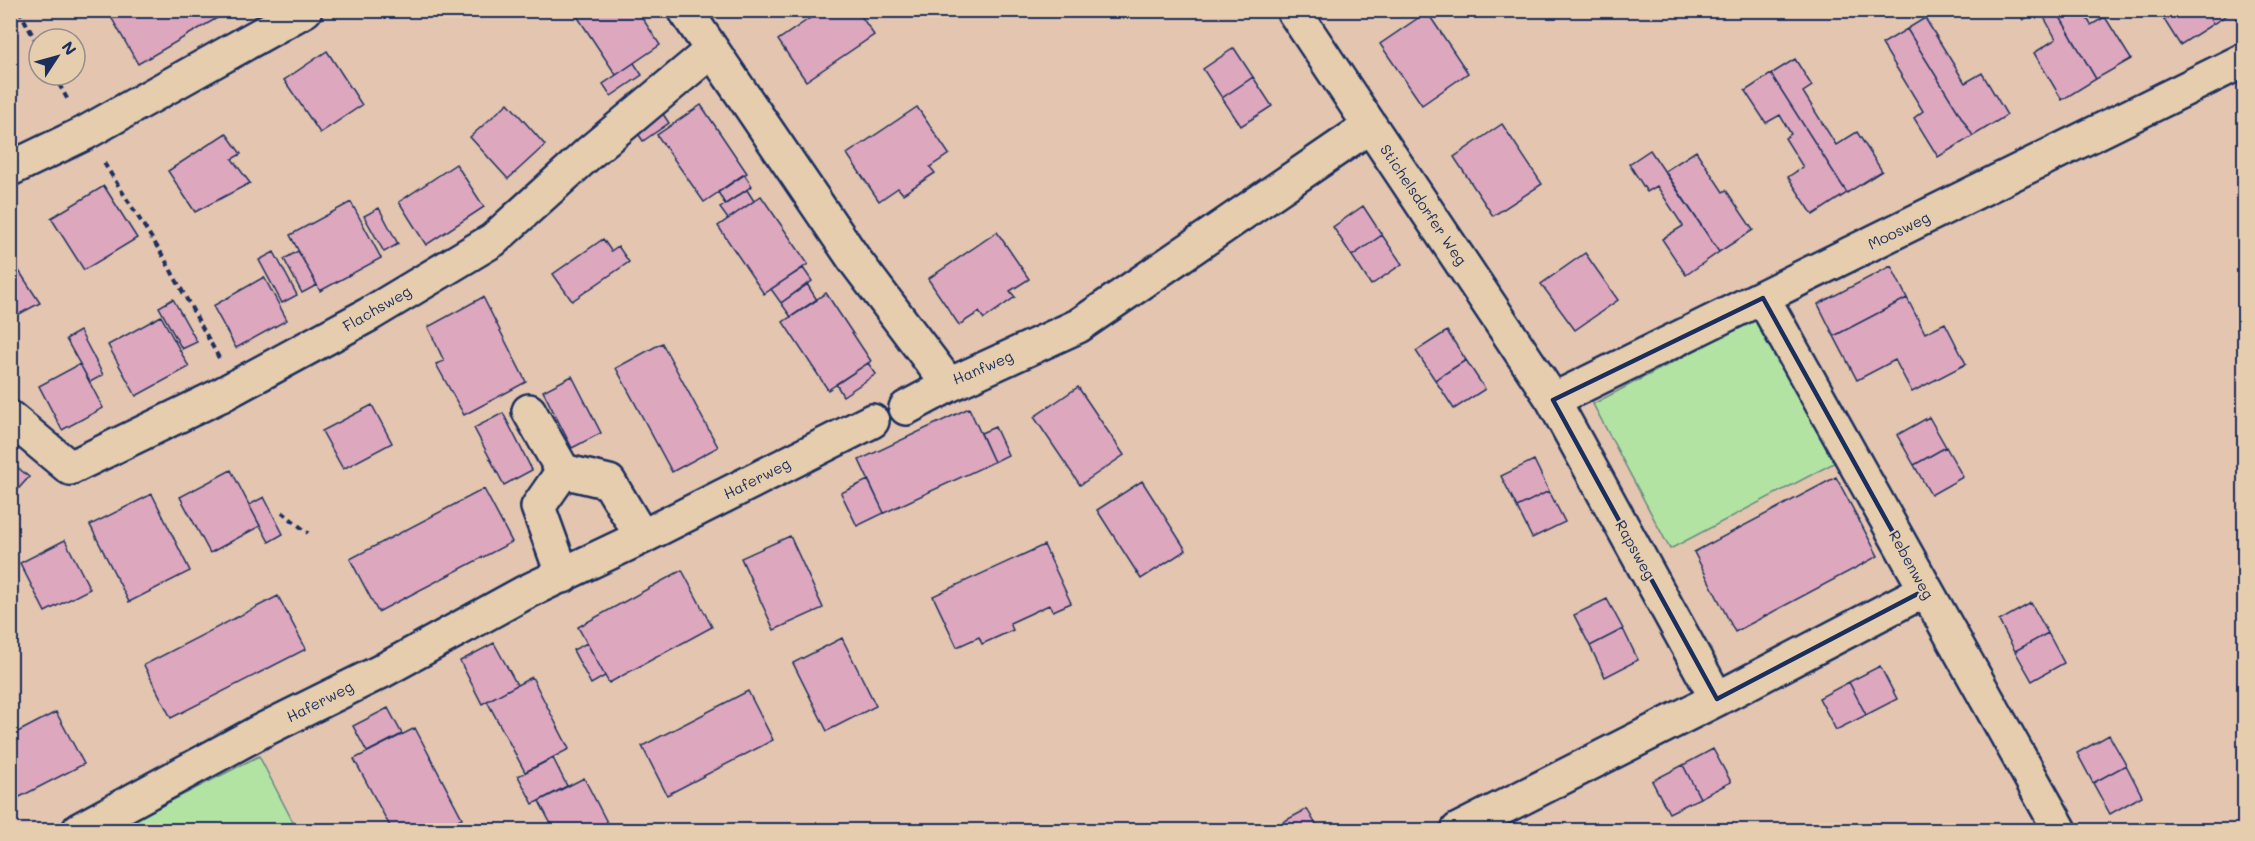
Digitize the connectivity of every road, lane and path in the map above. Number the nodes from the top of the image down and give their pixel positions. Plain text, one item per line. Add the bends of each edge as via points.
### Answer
1 (19, 10) edge
2 (305, 10) edge
3 (686, 10) edge
4 (1293, 10) edge
5 (28, 27) edge
6 (711, 51) junction
7 (2244, 60) edge
8 (1370, 126) junction
9 (85, 133) junction
10 (10, 169) edge
11 (1763, 298) junction
12 (949, 385) junction
13 (236, 387) junction
14 (1553, 400) junction
15 (906, 408) dead end
16 (529, 411) dead end
17 (10, 418) edge
18 (872, 421) dead end
19 (563, 471) junction
20 (282, 512) dead end
21 (308, 533) dead end
22 (642, 537) junction
23 (563, 576) junction
24 (1925, 590) junction
25 (1717, 699) junction
26 (79, 831) edge
27 (1458, 831) edge
28 (2060, 831) edge

1 - 5 path
2 - 9 street
3 - 6 street, Hanfweg
4 - 8 street, Stichelsdorfer Weg
6 - 12 street, Hanfweg via 854,259
6 - 13 street, Flachsweg via 493,240 368,315
7 - 11 street, Moosweg
8 - 12 street, Hanfweg via 1078,326
8 - 14 street, Stichelsdorfer Weg
9 - 10 street
9 - 13 path via 163,256
11 - 14 street, Moosweg
11 - 24 street, Rebenweg
12 - 15 street
13 - 17 street, Flachsweg via 70,468
14 - 25 street, Rapsweg
16 - 19 street
18 - 22 street, Haferweg
19 - 22 street via 609,482
19 - 23 street via 538,507
20 - 21 path
22 - 23 street, Haferweg
23 - 26 street, Haferweg via 259,732
24 - 25 street
24 - 28 street, Rebenweg
25 - 27 street

